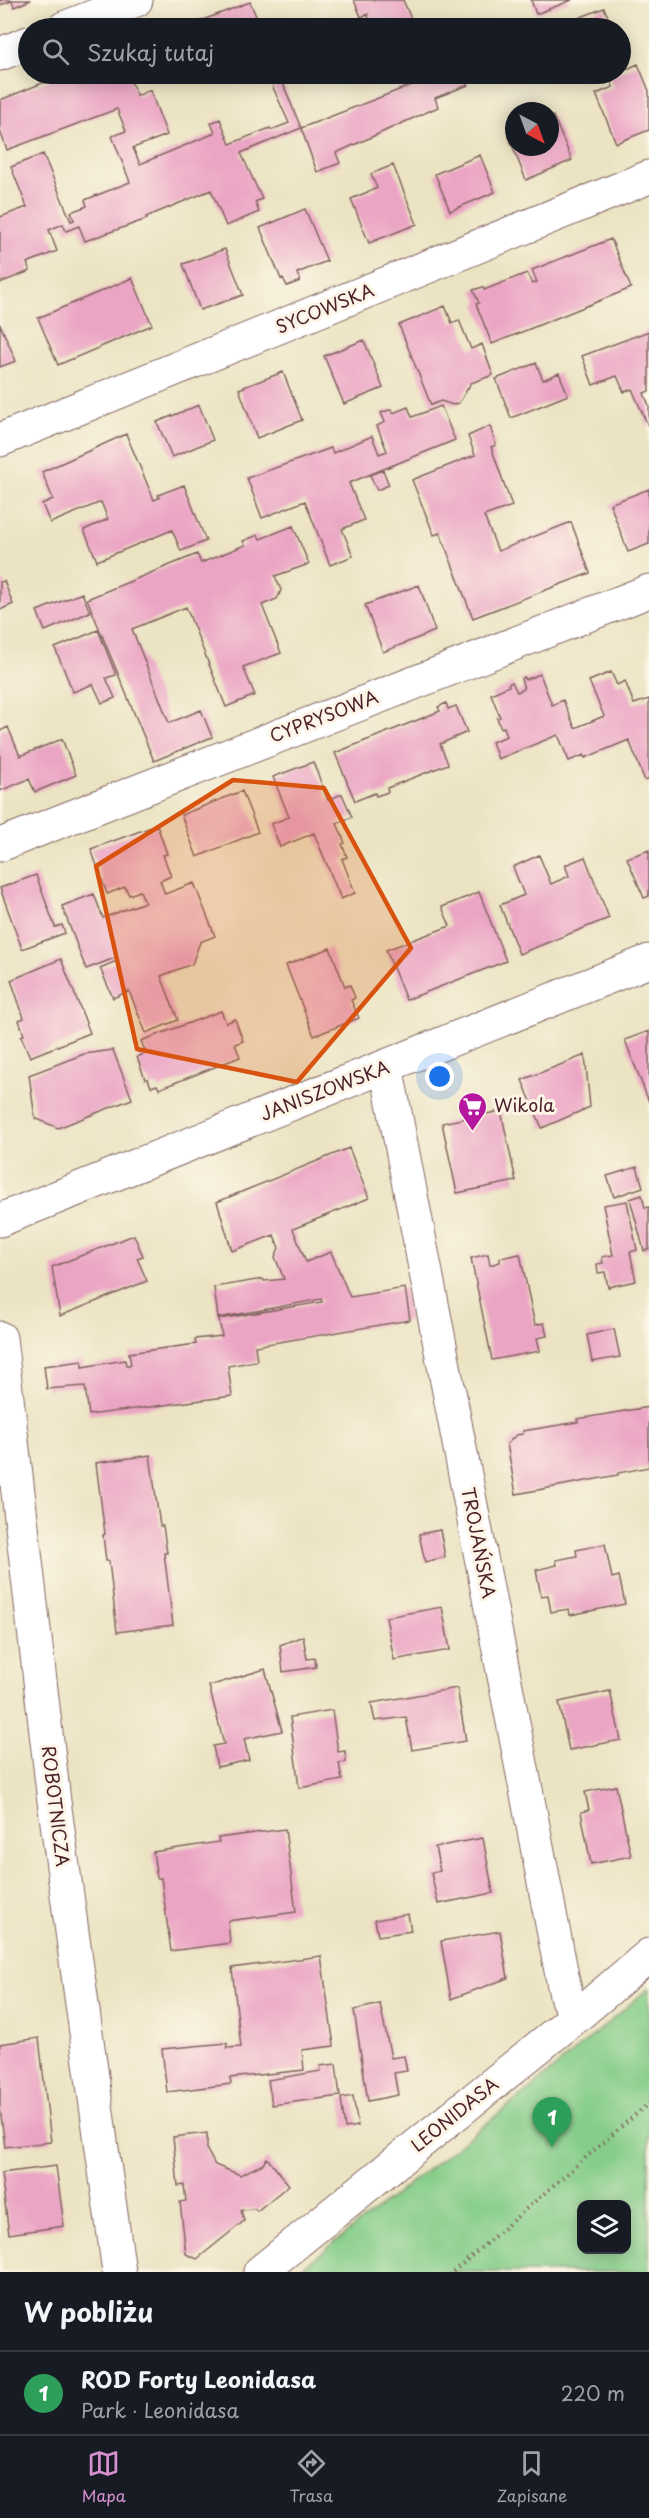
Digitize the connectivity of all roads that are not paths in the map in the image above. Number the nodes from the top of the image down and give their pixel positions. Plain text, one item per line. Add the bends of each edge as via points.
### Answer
1 (136, 0) edge
2 (90, 18) edge
3 (18, 47) edge
4 (0, 54) edge
5 (649, 177) edge
6 (0, 440) edge
7 (649, 591) edge
8 (0, 845) edge
9 (649, 961) edge
10 (386, 1066) junction
11 (0, 1220) edge
12 (0, 1338) edge
13 (649, 1955) edge
14 (578, 2016) junction
15 (119, 2272) edge
16 (260, 2272) edge

1 - 2 street
3 - 4 street
5 - 6 street, SYCOWSKA
7 - 8 street, CYPRYSOWA
9 - 10 street, JANISZOWSKA
10 - 11 street, JANISZOWSKA
10 - 14 street, TROJAŃSKA via 564,1986
12 - 15 street, ROBOTNICZA via 56,1813
13 - 14 street, LEONIDASA
14 - 16 street, LEONIDASA

